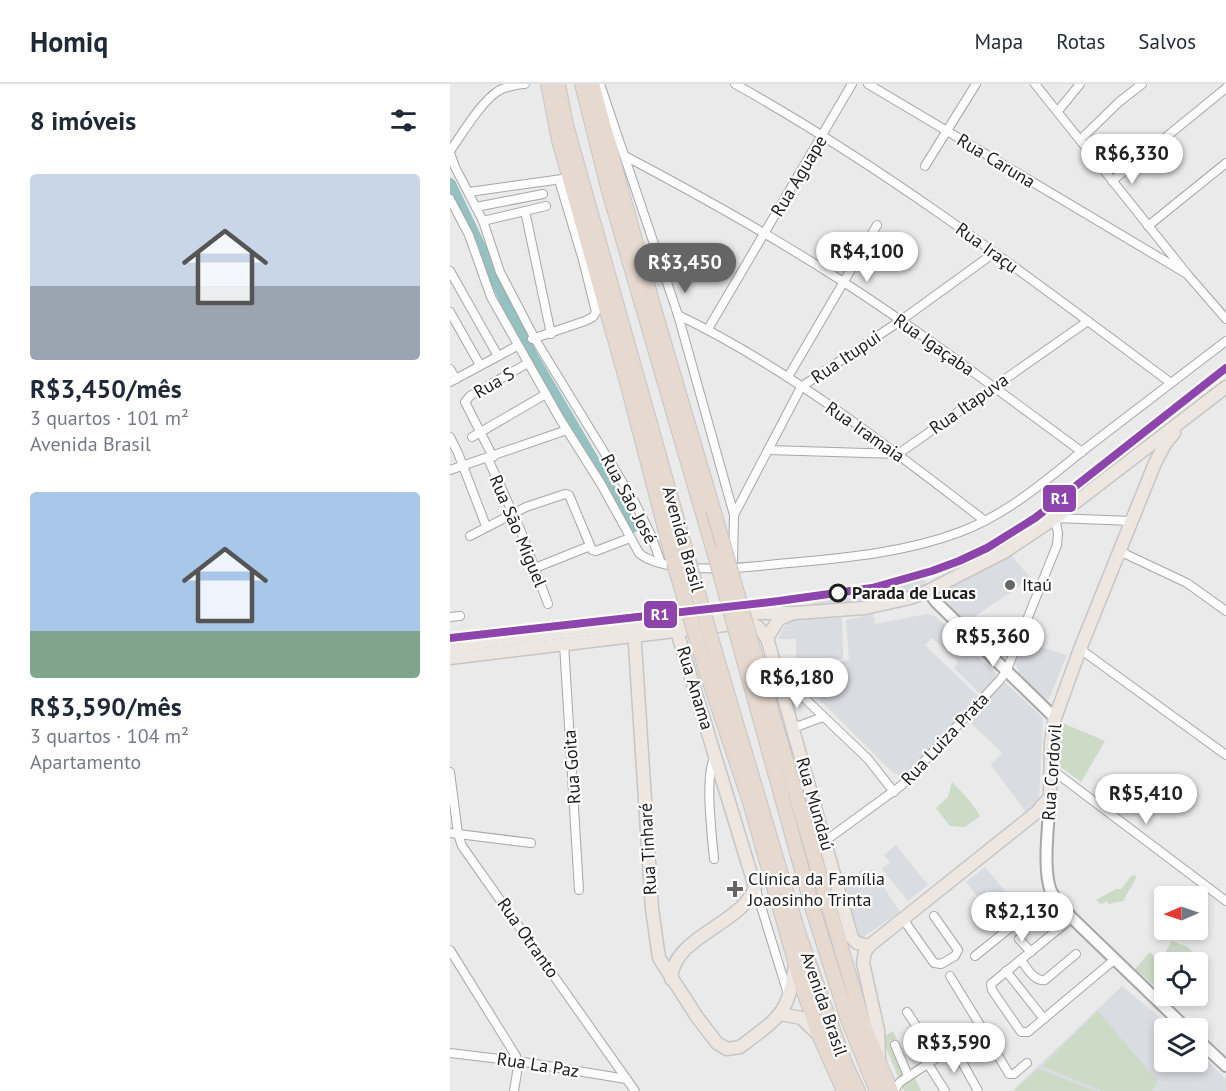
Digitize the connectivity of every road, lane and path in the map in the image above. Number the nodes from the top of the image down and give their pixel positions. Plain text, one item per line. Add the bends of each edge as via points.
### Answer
1 (525, 84) edge
2 (548, 84) edge
3 (558, 84) edge
4 (582, 84) edge
5 (592, 84) edge
6 (600, 84) edge
7 (735, 84) edge
8 (852, 84) edge
9 (868, 84) edge
10 (976, 84) edge
11 (1035, 84) edge
12 (1080, 84) edge
13 (1142, 84) edge
14 (1226, 88) edge
15 (1058, 111) junction
16 (948, 132) junction
17 (823, 136) junction
18 (1080, 140) junction
19 (450, 152) edge
20 (626, 156) junction
21 (1226, 163) edge
22 (925, 166) dead end
23 (564, 178) junction
24 (1112, 181) junction
25 (469, 192) junction
26 (543, 194) dead end
27 (450, 199) edge
28 (546, 206) dead end
29 (476, 207) junction
30 (525, 211) junction
31 (483, 221) junction
32 (877, 225) dead end
33 (1149, 226) junction
34 (764, 233) junction
35 (1161, 242) junction
36 (1149, 252) junction
37 (994, 253) junction
38 (450, 271) edge
39 (1187, 274) junction
40 (843, 282) junction
41 (450, 312) edge
42 (678, 315) junction
43 (1226, 319) edge
44 (900, 321) junction
45 (1088, 321) junction
46 (708, 329) junction
47 (551, 334) junction
48 (533, 339) junction
49 (1226, 341) edge
50 (517, 346) junction
51 (498, 356) junction
52 (528, 363) junction
53 (480, 365) junction
54 (450, 369) edge
55 (788, 377) junction
56 (453, 380) edge
57 (1171, 383) junction
58 (993, 386) junction
59 (801, 387) junction
60 (1226, 387) edge
61 (546, 394) junction
62 (466, 405) joint
63 (1189, 417) junction
64 (567, 430) junction
65 (481, 431) junction
66 (450, 437) edge
67 (472, 437) dead end
68 (768, 450) junction
69 (1082, 452) junction
70 (1140, 453) junction
71 (898, 454) junction
72 (490, 458) junction
73 (1155, 463) junction
74 (463, 466) junction
75 (450, 470) edge
76 (513, 514) junction
77 (734, 515) junction
78 (1055, 518) junction
79 (985, 521) junction
80 (1132, 521) junction
81 (486, 526) junction
82 (470, 536) dead end
83 (630, 538) junction
84 (591, 548) junction
85 (1119, 551) junction
86 (676, 562) junction
87 (535, 568) junction
88 (734, 569) junction
89 (928, 591) junction
90 (548, 604) dead end
91 (1226, 611) edge
92 (795, 613) junction
93 (460, 616) dead end
94 (450, 617) edge
95 (676, 626) junction
96 (634, 630) junction
97 (767, 638) junction
98 (564, 644) junction
99 (450, 646) edge
100 (1080, 649) junction
101 (748, 653) junction
102 (450, 658) edge
103 (1006, 672) junction
104 (782, 686) junction
105 (823, 717) junction
106 (1055, 718) junction
107 (794, 728) junction
108 (716, 755) junction
109 (1226, 755) edge
110 (1051, 769) junction
111 (450, 772) edge
112 (894, 792) junction
113 (1050, 797) junction
114 (1024, 822) junction
115 (454, 834) edge
116 (1048, 835) junction
117 (825, 841) junction
118 (531, 843) dead end
119 (714, 859) dead end
120 (755, 887) junction
121 (579, 890) dead end
122 (1051, 891) junction
123 (1226, 901) edge
124 (746, 904) junction
125 (760, 908) junction
126 (813, 910) junction
127 (934, 916) dead end
128 (1072, 918) junction
129 (903, 919) junction
130 (1019, 939) dead end
131 (868, 946) junction
132 (450, 950) edge
133 (1031, 952) junction
134 (1076, 954) dead end
135 (975, 956) dead end
136 (658, 958) junction
137 (676, 959) junction
138 (1021, 960) junction
139 (1114, 960) junction
140 (795, 965) junction
141 (1006, 971) junction
142 (950, 976) dead end
143 (671, 979) junction
144 (802, 986) junction
145 (789, 997) junction
146 (907, 1012) dead end
147 (781, 1014) junction
148 (1175, 1018) edge
149 (1044, 1019) junction
150 (980, 1025) junction
151 (865, 1029) junction
152 (819, 1035) junction
153 (952, 1044) junction
154 (895, 1045) dead end
155 (1208, 1049) edge
156 (450, 1053) edge
157 (937, 1057) junction
158 (517, 1060) junction
159 (1027, 1063) dead end
160 (928, 1064) junction
161 (879, 1065) junction
162 (1226, 1066) edge
163 (908, 1076) junction
164 (626, 1079) junction
165 (890, 1087) edge
166 (514, 1091) edge
167 (635, 1091) edge
168 (844, 1091) edge
169 (857, 1091) edge
170 (945, 1091) edge
171 (978, 1091) edge

1 - 19 street via 497,92
2 - 23 highway, Avenida Brasil
3 - 86 highway, Avenida Brasil via 566,126 648,415
4 - 101 highway, Avenida Brasil, bridge via 618,224 715,555
5 - 101 highway, Avenida Brasil, bridge via 713,509
6 - 20 street
7 - 17 street, Rua Iraçu
8 - 17 street, Rua Aguape
9 - 16 street, Rua Caruna
10 - 16 street
11 - 15 street
12 - 15 street
13 - 18 street
14 - 24 street
15 - 18 street
16 - 22 street
16 - 36 street, Rua Caruna
17 - 34 street, Rua Aguape
17 - 37 street, Rua Iraçu
18 - 24 street
19 - 25 street, Rua São José
20 - 34 street, Rua Igaçaba
20 - 42 street
21 - 33 street
23 - 25 street
23 - 47 street via 596,308 593,317
23 - 86 highway, Avenida Brasil via 627,382
24 - 33 street
25 - 29 street, Rua São José
26 - 29 street
27 - 50 street, Rua São José via 469,235 491,297
28 - 30 street
29 - 31 street, Rua São José
30 - 31 street
30 - 47 street
31 - 48 street, Rua São José via 495,260
32 - 40 street
33 - 35 street
34 - 40 street, Rua Igaçaba
34 - 46 street, Rua Aguape
35 - 36 street
35 - 39 street
36 - 39 street, Rua Caruna
37 - 44 street, Rua Itupui
37 - 45 street, Rua Iraçu
38 - 51 street
39 - 43 street
40 - 44 street, Rua Igaçaba
40 - 55 street
41 - 53 street
42 - 46 street, Rua Iramaia
42 - 77 street
44 - 58 street, Rua Igaçaba
44 - 59 street, Rua Itupui
45 - 57 street, Rua Iraçu
45 - 58 street, Rua Itapuva
46 - 55 street, Rua Iramaia
47 - 48 street
48 - 86 street, Rua São José via 651,535
49 - 57 street
50 - 51 street
50 - 52 street, Rua São José
51 - 53 street
52 - 61 street, Rua São José
52 - 62 street, Rua S via 470,396
53 - 56 street
54 - 56 street
55 - 59 street, Rua Iramaia
57 - 69 street
58 - 69 street, Rua Igaçaba
58 - 71 street, Rua Itapuva
59 - 68 street, Rua Itupui
59 - 71 street, Rua Iramaia
60 - 63 main road
61 - 64 street, Rua São José
61 - 65 street
62 - 65 street, Rua São Miguel
63 - 70 main road
63 - 73 main road, Rua Cordovil via 1165,444
64 - 72 street
64 - 83 street, Rua São José
65 - 67 street
65 - 72 street, Rua São Miguel
66 - 74 street
68 - 71 street
68 - 77 street, Rua Itupui
69 - 79 street via 1030,493
70 - 73 main road
70 - 78 main road
71 - 79 street, Rua Iramaia
72 - 74 street
72 - 76 street, Rua São Miguel
73 - 80 main road, Rua Cordovil
74 - 75 street
74 - 81 street
76 - 81 street
76 - 84 street via 537,502 569,495
76 - 87 street, Rua São Miguel
77 - 88 street, Rua Itupui
78 - 80 street
78 - 89 main road via 1004,552
78 - 103 street, Rua Luiza Prata via 1057,546
79 - 88 street via 937,540 897,550
80 - 85 main road, Rua Cordovil
81 - 82 street
83 - 84 street via 596,550
83 - 86 street, Rua São José via 643,557
84 - 87 street
85 - 91 street via 1187,583
85 - 100 main road, Rua Cordovil
86 - 88 street via 687,567
86 - 140 highway, Avenida Brasil, bridge via 704,664 750,802
86 - 169 highway, Avenida Brasil, bridge via 718,662 799,935
87 - 90 street, Rua São Miguel
89 - 92 main road via 865,608
89 - 103 main road
92 - 95 main road via 751,613
92 - 97 main road via 779,619
93 - 94 street
95 - 96 main road
95 - 97 main road via 750,622
95 - 108 main road, Rua Anama
96 - 98 main road
96 - 99 main road
96 - 136 main road, Rua Tinharé
97 - 104 main road, Rua Mundaú
98 - 102 main road
98 - 121 street, Rua Goita
100 - 106 main road, Rua Cordovil
100 - 109 street
101 - 126 highway, Avenida Brasil
101 - 151 highway, Avenida Brasil
103 - 106 main road
103 - 112 street, Rua Luiza Prata
104 - 105 street via 796,691
104 - 107 main road, Rua Mundaú
105 - 107 street
105 - 112 street via 868,759
106 - 110 main road, Rua Cordovil
107 - 117 main road, Rua Mundaú
108 - 119 street, Rua Anama via 710,778
108 - 120 main road, Rua Anama
110 - 113 main road, Rua Cordovil
110 - 123 street
111 - 115 street, Rua Otranto
112 - 117 street, Rua Luiza Prata
113 - 114 main road
113 - 116 main road, Rua Cordovil
114 - 116 main road via 1037,821
114 - 129 main road
115 - 118 street
115 - 164 street, Rua Otranto
116 - 122 main road, Rua Cordovil via 1047,873
117 - 131 main road, Rua Mundaú via 852,938
120 - 124 main road
120 - 125 street, Rua Anama
122 - 128 main road
122 - 135 street
124 - 125 street
124 - 137 main road
125 - 145 street, Rua Anama
126 - 151 highway via 820,915
126 - 165 highway, Avenida Brasil via 847,1017
127 - 129 street via 958,950 941,964 934,963
128 - 133 street
128 - 139 main road
129 - 131 main road
130 - 133 street
131 - 161 main road via 863,963 878,1030
132 - 158 street
133 - 138 street
134 - 138 street via 1042,981
136 - 137 main road
136 - 143 main road, Rua Tinharé
137 - 143 main road
138 - 141 street
139 - 148 main road
139 - 149 street
140 - 144 highway, Avenida Brasil
140 - 145 main road
141 - 149 street
141 - 149 street via 991,986 1020,1031 1028,1032
142 - 150 street
143 - 147 main road, Rua Tinharé via 717,1043 728,1049 740,1047
144 - 152 highway, Avenida Brasil
144 - 169 highway via 842,1072
145 - 147 main road
146 - 157 street
147 - 152 main road via 801,1018
150 - 153 street
150 - 159 street via 1009,1074
151 - 161 highway, Avenida Brasil
152 - 168 highway, Avenida Brasil
153 - 157 street
153 - 171 street
154 - 163 street
155 - 162 main road
156 - 158 street, Rua La Paz
157 - 160 street
158 - 164 street, Rua La Paz
158 - 166 street
160 - 163 street
160 - 170 street
161 - 165 highway, Avenida Brasil
163 - 165 street
164 - 167 street, Rua Otranto

